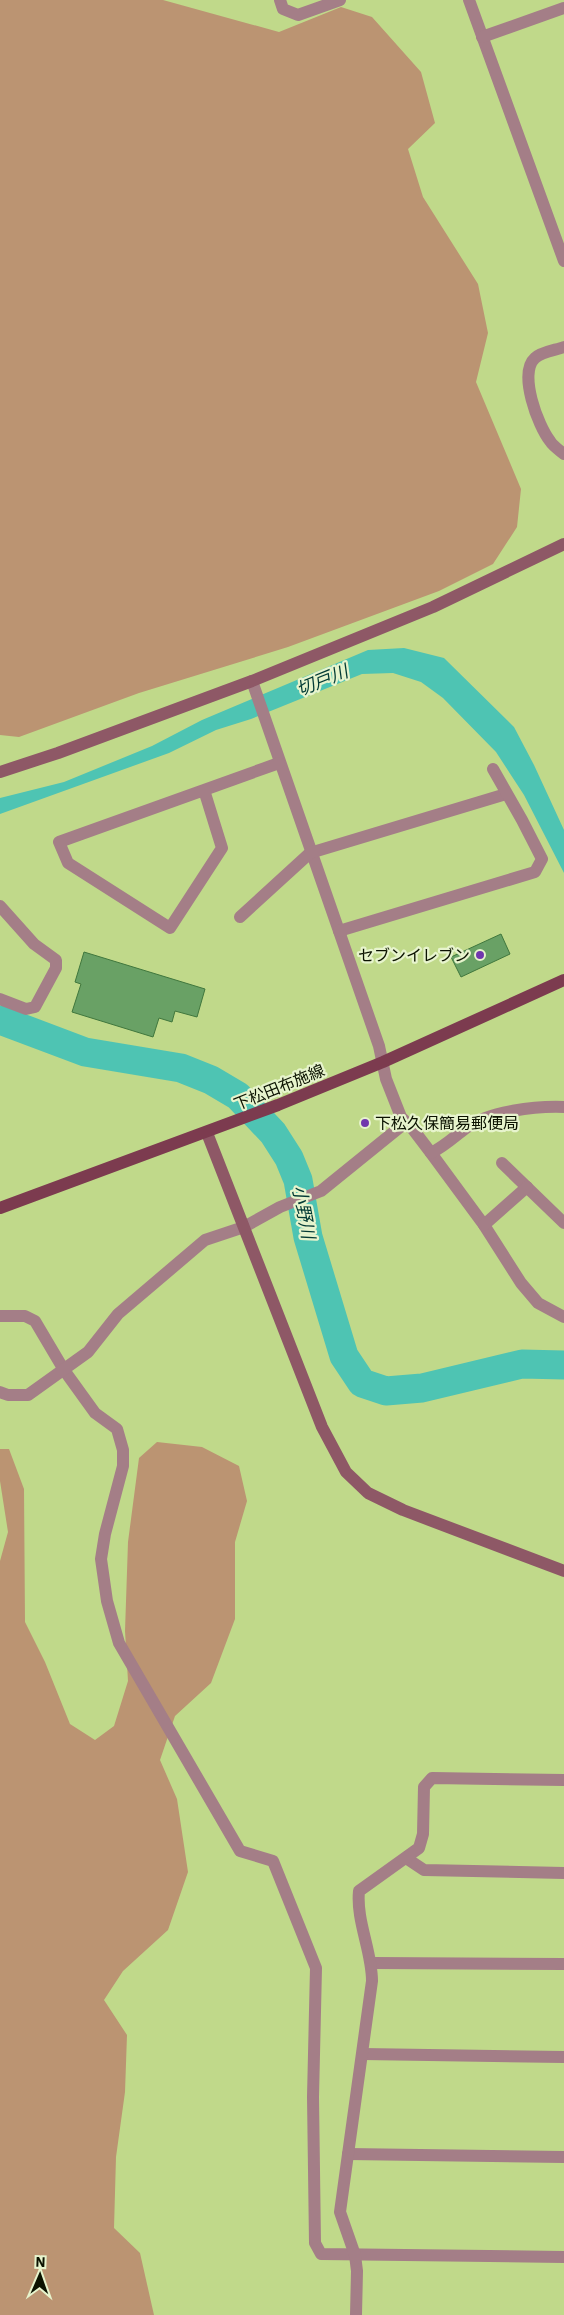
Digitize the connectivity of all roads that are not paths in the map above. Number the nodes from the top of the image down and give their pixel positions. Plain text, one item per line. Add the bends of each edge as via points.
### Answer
1 (280, 0) edge
2 (340, 0) edge
3 (469, 0) edge
4 (564, 8) edge
5 (482, 37) junction
6 (564, 261) edge
7 (564, 348) edge
8 (564, 454) edge
9 (564, 544) edge
10 (254, 686) junction
11 (279, 763) junction
12 (493, 770) dead end
13 (0, 772) edge
14 (204, 790) junction
15 (506, 794) junction
16 (310, 853) junction
17 (0, 906) edge
18 (240, 917) dead end
19 (339, 931) junction
20 (564, 980) edge
21 (0, 999) edge
22 (382, 1062) junction
23 (564, 1107) edge
24 (405, 1123) junction
25 (207, 1133) junction
26 (432, 1153) junction
27 (502, 1163) dead end
28 (527, 1187) junction
29 (0, 1208) edge
30 (564, 1223) edge
31 (484, 1225) junction
32 (244, 1227) junction
33 (0, 1316) edge
34 (564, 1317) edge
35 (64, 1370) junction
36 (0, 1392) edge
37 (564, 1571) edge
38 (564, 1780) edge
39 (406, 1858) junction
40 (564, 1873) edge
41 (372, 1963) junction
42 (564, 1964) edge
43 (363, 2054) junction
44 (564, 2057) edge
45 (348, 2154) junction
46 (564, 2157) edge
47 (355, 2255) junction
48 (564, 2257) edge
49 (356, 2315) edge

1 - 2 street via 283,9 298,15
3 - 5 street
4 - 5 street
5 - 6 street
7 - 8 street via 535,357 529,367 529,389 536,415 550,441
9 - 10 street via 434,607
10 - 11 street
10 - 13 street
11 - 14 street
11 - 16 street
12 - 15 street
14 - 14 street via 222,848 170,928 68,863 59,842
15 - 16 street
15 - 19 street via 542,859 535,872
16 - 18 street
16 - 19 street
17 - 21 street via 34,944 56,960 56,968 35,1007 26,1009
19 - 22 street
20 - 22 main road, 下松田布施線
22 - 24 street
22 - 25 main road, 下松田布施線
23 - 26 street via 521,1109 477,1121
24 - 26 street
24 - 32 street via 320,1191 280,1207
25 - 29 main road, 下松田布施線
25 - 32 street
26 - 31 street
27 - 28 street
28 - 30 street
28 - 31 street
31 - 34 street via 521,1283 538,1303
32 - 35 street via 205,1240 118,1314 88,1352
32 - 37 street via 322,1427 346,1472 368,1493 403,1510
33 - 35 street via 24,1316 35,1321
35 - 36 street via 28,1395
35 - 47 street via 95,1413 116,1429 123,1450 123,1466 101,1559 107,1601 119,1643 240,1851 273,1861 316,1968 313,2096 316,2243 321,2254
38 - 39 street via 432,1778 424,1786 419,1848
39 - 40 street via 424,1870
39 - 41 street via 359,1891 358,1903
41 - 42 street
41 - 43 street
43 - 44 street
43 - 45 street
45 - 46 street
45 - 47 street via 340,2212
47 - 48 street
47 - 49 street

